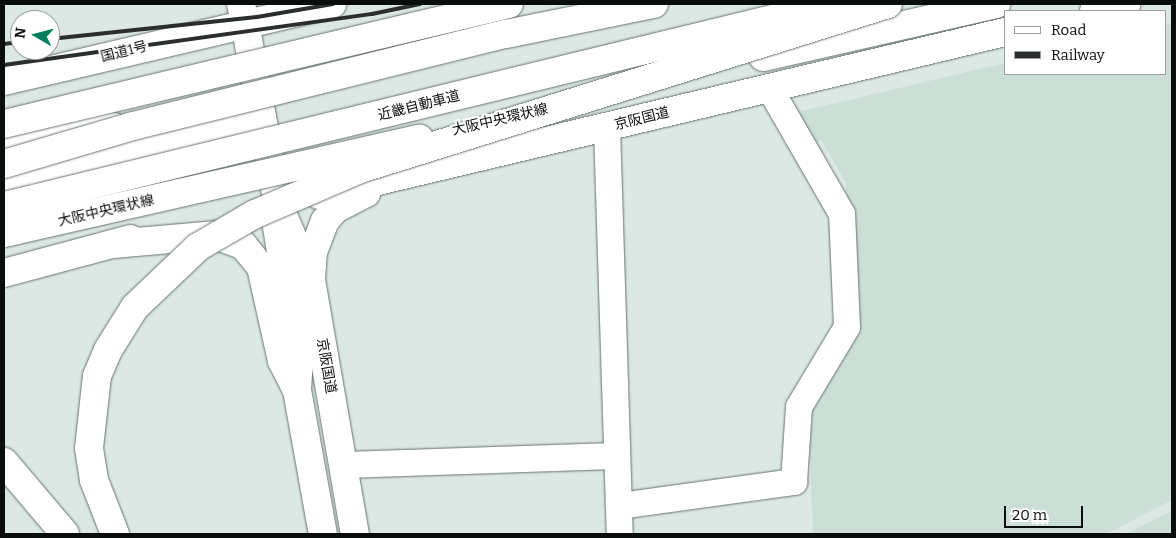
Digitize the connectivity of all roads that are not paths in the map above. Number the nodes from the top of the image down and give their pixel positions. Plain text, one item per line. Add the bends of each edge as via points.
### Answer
1 (332, 4) edge
2 (509, 4) edge
3 (654, 4) edge
4 (834, 4) edge
5 (888, 4) edge
6 (996, 4) edge
7 (1126, 4) edge
8 (1099, 10) edge
9 (243, 13) edge
10 (1004, 32) edge
11 (4, 81) edge
12 (769, 88) junction
13 (262, 119) junction
14 (4, 124) edge
15 (132, 126) junction
16 (606, 128) junction
17 (4, 139) edge
18 (4, 164) edge
19 (404, 175) junction
20 (4, 184) edge
21 (278, 204) junction
22 (4, 206) edge
23 (4, 233) edge
24 (113, 244) junction
25 (4, 273) edge
26 (310, 280) junction
27 (297, 390) junction
28 (616, 456) junction
29 (4, 462) edge
30 (343, 465) junction
31 (619, 506) junction
32 (65, 534) edge
33 (115, 534) edge
34 (323, 534) edge
35 (355, 534) edge
36 (620, 534) edge

1 - 9 main road
2 - 14 main road, bridge
3 - 15 main road, bridge via 506,34
4 - 22 main road, 近畿自動車道, bridge
5 - 33 main road, bridge via 360,169 255,214 198,248 135,307 116,334 97,376 89,448 94,480
6 - 23 main road, 大阪中央環状線, bridge
7 - 8 main road
9 - 11 main road, 国道1号
9 - 13 main road, 京阪国道
10 - 12 main road, 京阪国道
12 - 16 main road, 京阪国道
12 - 31 street via 842,214 847,327 799,407 794,482
13 - 20 main road
13 - 21 main road, 京阪国道
15 - 17 main road, bridge via 55,129
15 - 18 main road, bridge
16 - 19 main road, 京阪国道
16 - 28 street
19 - 21 main road, 京阪国道
19 - 26 main road via 343,204 325,221 313,252
21 - 24 main road
21 - 26 main road, 京阪国道
21 - 27 main road, 京阪国道 via 274,228 299,360
24 - 25 main road
24 - 27 main road via 215,235 243,245 261,267 282,360
26 - 30 main road, 京阪国道
27 - 34 main road, 京阪国道
28 - 30 street
28 - 31 street
29 - 32 main road
30 - 35 main road, 京阪国道
31 - 36 street

